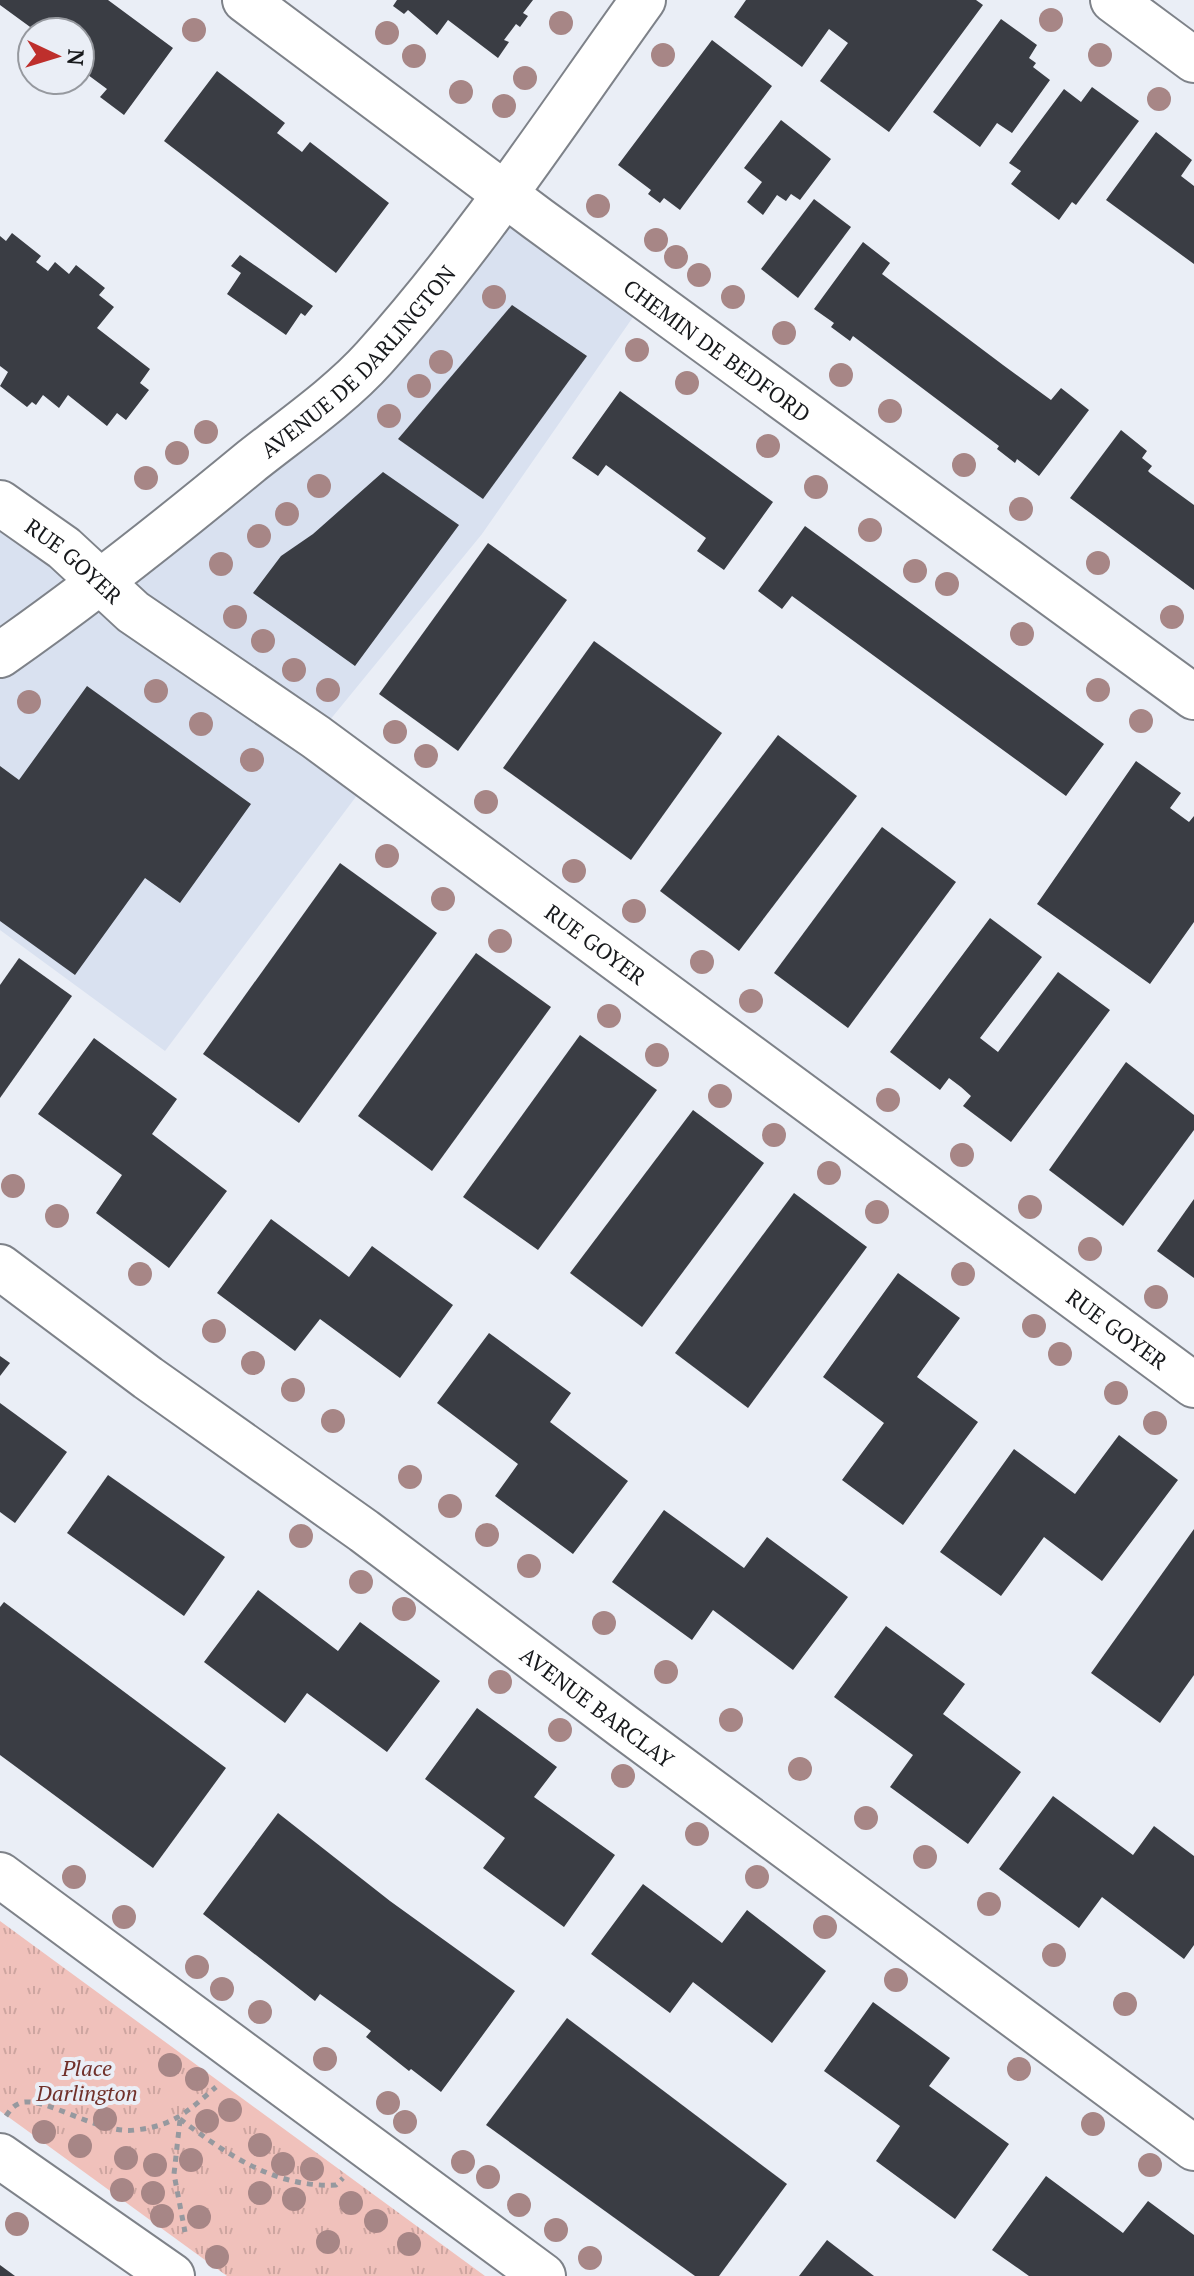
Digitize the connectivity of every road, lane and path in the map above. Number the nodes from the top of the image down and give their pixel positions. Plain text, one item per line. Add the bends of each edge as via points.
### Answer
1 (245, 0) edge
2 (643, 0) edge
3 (1113, 0) edge
4 (1194, 60) edge
5 (505, 193) junction
6 (0, 503) edge
7 (102, 582) junction
8 (0, 655) edge
9 (1194, 697) edge
10 (0, 1267) edge
11 (1194, 1385) edge
12 (0, 1875) edge
13 (216, 2087) dead end
14 (180, 2119) junction
15 (2, 2138) edge
16 (1194, 2148) edge
17 (349, 2172) dead end
18 (179, 2259) edge
19 (543, 2276) edge

1 - 5 street, CHEMIN DE BEDFORD
2 - 5 street, AVENUE DE DARLINGTON
3 - 4 street
5 - 7 street, AVENUE DE DARLINGTON via 372,360
5 - 9 street, CHEMIN DE BEDFORD
6 - 7 street, RUE GOYER
7 - 8 street, AVENUE DE DARLINGTON
7 - 11 street, RUE GOYER via 133,612 316,737
10 - 16 street, AVENUE BARCLAY
12 - 19 street
13 - 14 path
14 - 15 path via 116,2131 37,2102 22,2102 13,2107
14 - 17 path via 229,2154 281,2177 336,2185
14 - 18 path via 174,2174
15 - 18 street

